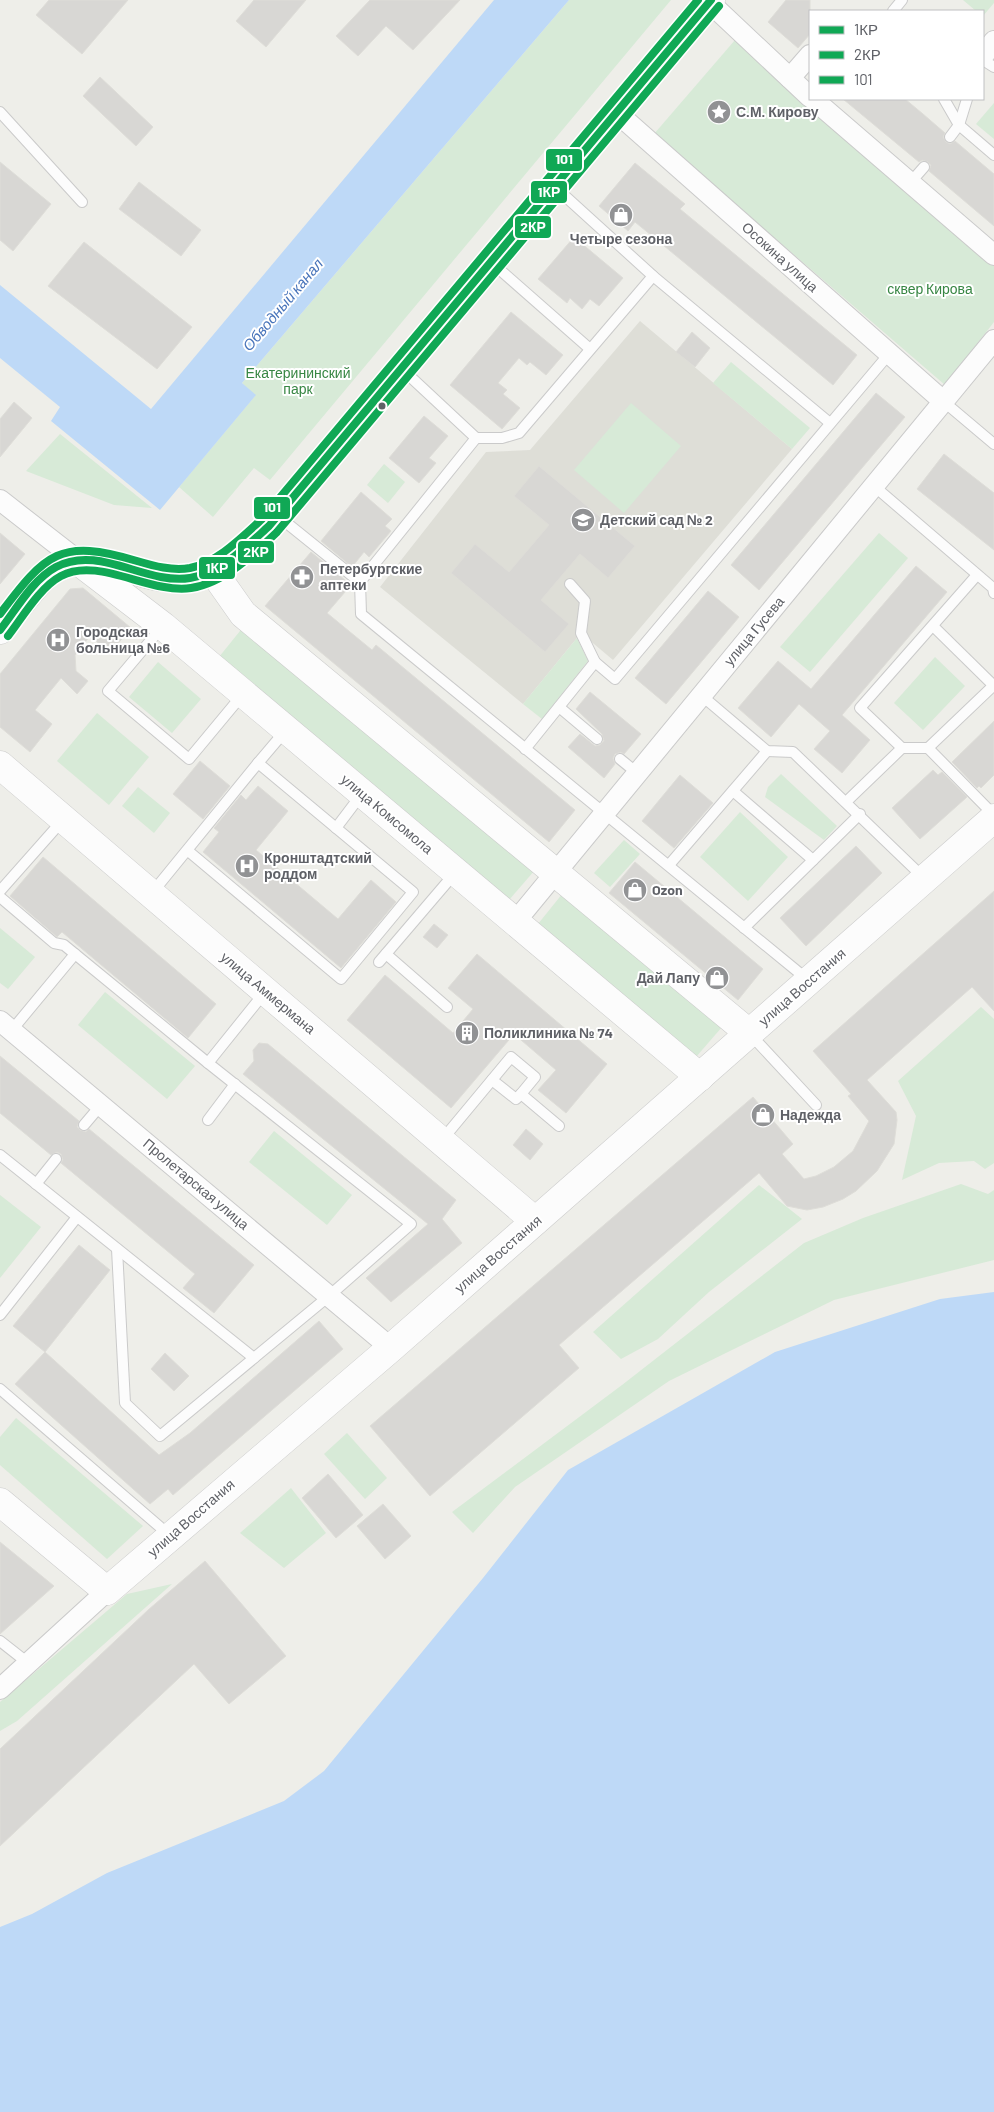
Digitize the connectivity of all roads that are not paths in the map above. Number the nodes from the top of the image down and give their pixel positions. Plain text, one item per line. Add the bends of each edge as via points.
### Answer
1 (902, 0) edge
2 (710, 1) edge
3 (894, 10) edge
4 (994, 41) edge
5 (809, 56) edge
6 (984, 56) edge
7 (790, 78) junction
8 (809, 96) edge
9 (813, 100) edge
10 (945, 100) edge
11 (968, 100) edge
12 (0, 112) edge
13 (616, 112) junction
14 (959, 125) junction
15 (950, 137) dead end
16 (994, 155) edge
17 (924, 167) dead end
18 (910, 183) junction
19 (554, 186) junction
20 (82, 202) dead end
21 (994, 255) edge
22 (491, 262) junction
23 (653, 276) junction
24 (994, 340) edge
25 (590, 350) junction
26 (889, 354) junction
27 (401, 368) junction
28 (944, 401) junction
29 (830, 423) junction
30 (476, 438) junction
31 (994, 444) edge
32 (874, 486) junction
33 (0, 500) edge
34 (277, 516) junction
35 (77, 560) junction
36 (212, 570) junction
37 (977, 575) junction
38 (360, 582) junction
39 (570, 584) dead end
40 (994, 590) edge
41 (163, 626) junction
42 (933, 626) junction
43 (0, 630) edge
44 (595, 662) junction
45 (994, 685) edge
46 (243, 694) junction
47 (702, 695) junction
48 (559, 707) junction
49 (286, 730) junction
50 (597, 739) dead end
51 (525, 748) junction
52 (902, 748) junction
53 (928, 748) junction
54 (767, 751) junction
55 (620, 759) dead end
56 (258, 763) junction
57 (0, 765) edge
58 (637, 773) junction
59 (733, 790) junction
60 (362, 793) junction
61 (846, 802) junction
62 (604, 814) junction
63 (860, 814) junction
64 (994, 816) edge
65 (64, 819) junction
66 (336, 828) junction
67 (187, 850) junction
68 (813, 860) junction
69 (669, 866) junction
70 (456, 872) junction
71 (555, 872) junction
72 (924, 879) junction
73 (0, 892) edge
74 (152, 894) junction
75 (0, 897) edge
76 (515, 922) junction
77 (744, 928) junction
78 (75, 954) junction
79 (808, 981) junction
80 (266, 991) junction
81 (447, 1007) dead end
82 (6, 1026) edge
83 (749, 1033) junction
84 (208, 1063) junction
85 (700, 1077) junction
86 (492, 1080) junction
87 (235, 1084) junction
88 (521, 1094) junction
89 (101, 1105) junction
90 (816, 1105) dead end
91 (208, 1120) dead end
92 (84, 1125) dead end
93 (559, 1126) dead end
94 (441, 1141) junction
95 (0, 1155) edge
96 (56, 1159) dead end
97 (36, 1184) junction
98 (77, 1217) junction
99 (535, 1221) junction
100 (117, 1249) junction
101 (329, 1296) junction
102 (0, 1315) edge
103 (391, 1348) junction
104 (254, 1358) junction
105 (0, 1389) edge
106 (0, 1502) edge
107 (160, 1527) dead end
108 (107, 1591) junction
109 (0, 1641) edge
110 (28, 1663) junction
111 (0, 1689) edge

1 - 3 lane
2 - 7 street
2 - 13 street
4 - 6 street
5 - 7 street
7 - 8 street
9 - 18 street
10 - 14 lane
11 - 14 lane
12 - 20 lane
13 - 19 street
13 - 26 street, Осокина улица
14 - 15 lane
14 - 16 lane
17 - 18 lane
18 - 21 street
19 - 22 street
19 - 23 lane
22 - 25 lane
22 - 27 street
23 - 25 lane
23 - 29 lane
24 - 28 street, улица Гусева
25 - 30 lane via 519,433 502,438
26 - 28 street, Осокина улица
26 - 29 lane
27 - 30 lane
27 - 34 street
28 - 31 lane
28 - 32 street, улица Гусева
29 - 44 lane via 615,679
30 - 38 lane
32 - 37 lane
32 - 47 street, улица Гусева
33 - 35 street, улица Комсомола
34 - 36 street via 246,546
34 - 38 lane
35 - 36 street via 94,561 160,578 189,578
35 - 41 street, улица Комсомола
35 - 43 street via 61,564 47,573
36 - 71 street via 243,614
37 - 40 lane
37 - 42 lane
38 - 51 lane via 361,614
39 - 44 lane via 585,601 581,633
41 - 46 street, улица Комсомола
41 - 46 lane via 108,691 189,759
42 - 45 lane
42 - 52 lane via 860,708
44 - 48 lane
45 - 53 lane
46 - 49 street, улица Комсомола
47 - 54 lane
47 - 58 street, улица Гусева
48 - 50 lane
48 - 51 lane
49 - 56 lane
49 - 60 street, улица Комсомола
51 - 62 lane
52 - 53 lane
52 - 61 lane
53 - 64 lane
54 - 59 lane
54 - 61 lane via 793,752
55 - 58 lane
56 - 66 lane
56 - 67 lane
57 - 65 street, улица Аммермана
58 - 62 street, улица Гусева
59 - 68 lane
59 - 69 lane
60 - 66 lane
60 - 70 street, улица Комсомола
61 - 63 lane
62 - 69 lane
62 - 71 street, улица Гусева
63 - 68 lane
63 - 72 lane
64 - 72 street, улица Восстания
65 - 73 lane
65 - 74 street, улица Аммермана
66 - 67 lane via 413,892 341,979
67 - 74 lane
68 - 77 lane
69 - 77 lane
70 - 76 street, улица Комсомола
70 - 81 lane via 382,958
71 - 76 street, улица Гусева
71 - 83 street
72 - 79 street, улица Восстания
74 - 80 street, улица Аммермана
75 - 78 lane via 54,943
76 - 85 street, улица Комсомола
77 - 79 lane
78 - 82 lane
78 - 84 lane
79 - 83 street, улица Восстания
80 - 84 lane
80 - 94 street, улица Аммермана
82 - 89 street, Пролетарская улица
83 - 85 street, улица Восстания
83 - 90 lane
84 - 87 lane
85 - 99 street, улица Восстания
86 - 88 lane via 516,1099
86 - 88 lane via 511,1057 535,1077
86 - 94 lane
87 - 91 lane
87 - 101 lane via 411,1224
88 - 93 lane
89 - 92 lane
89 - 101 street, Пролетарская улица
94 - 99 street, улица Аммермана
95 - 97 lane
96 - 97 lane
97 - 98 lane
98 - 100 lane
98 - 102 lane
99 - 103 street, улица Восстания
100 - 104 lane
100 - 104 lane via 126,1403 160,1436
101 - 103 street, Пролетарская улица
101 - 104 lane
103 - 108 street, улица Восстания
105 - 107 lane
106 - 108 street
108 - 110 street, улица Восстания
109 - 110 lane
110 - 111 street, улица Восстания

